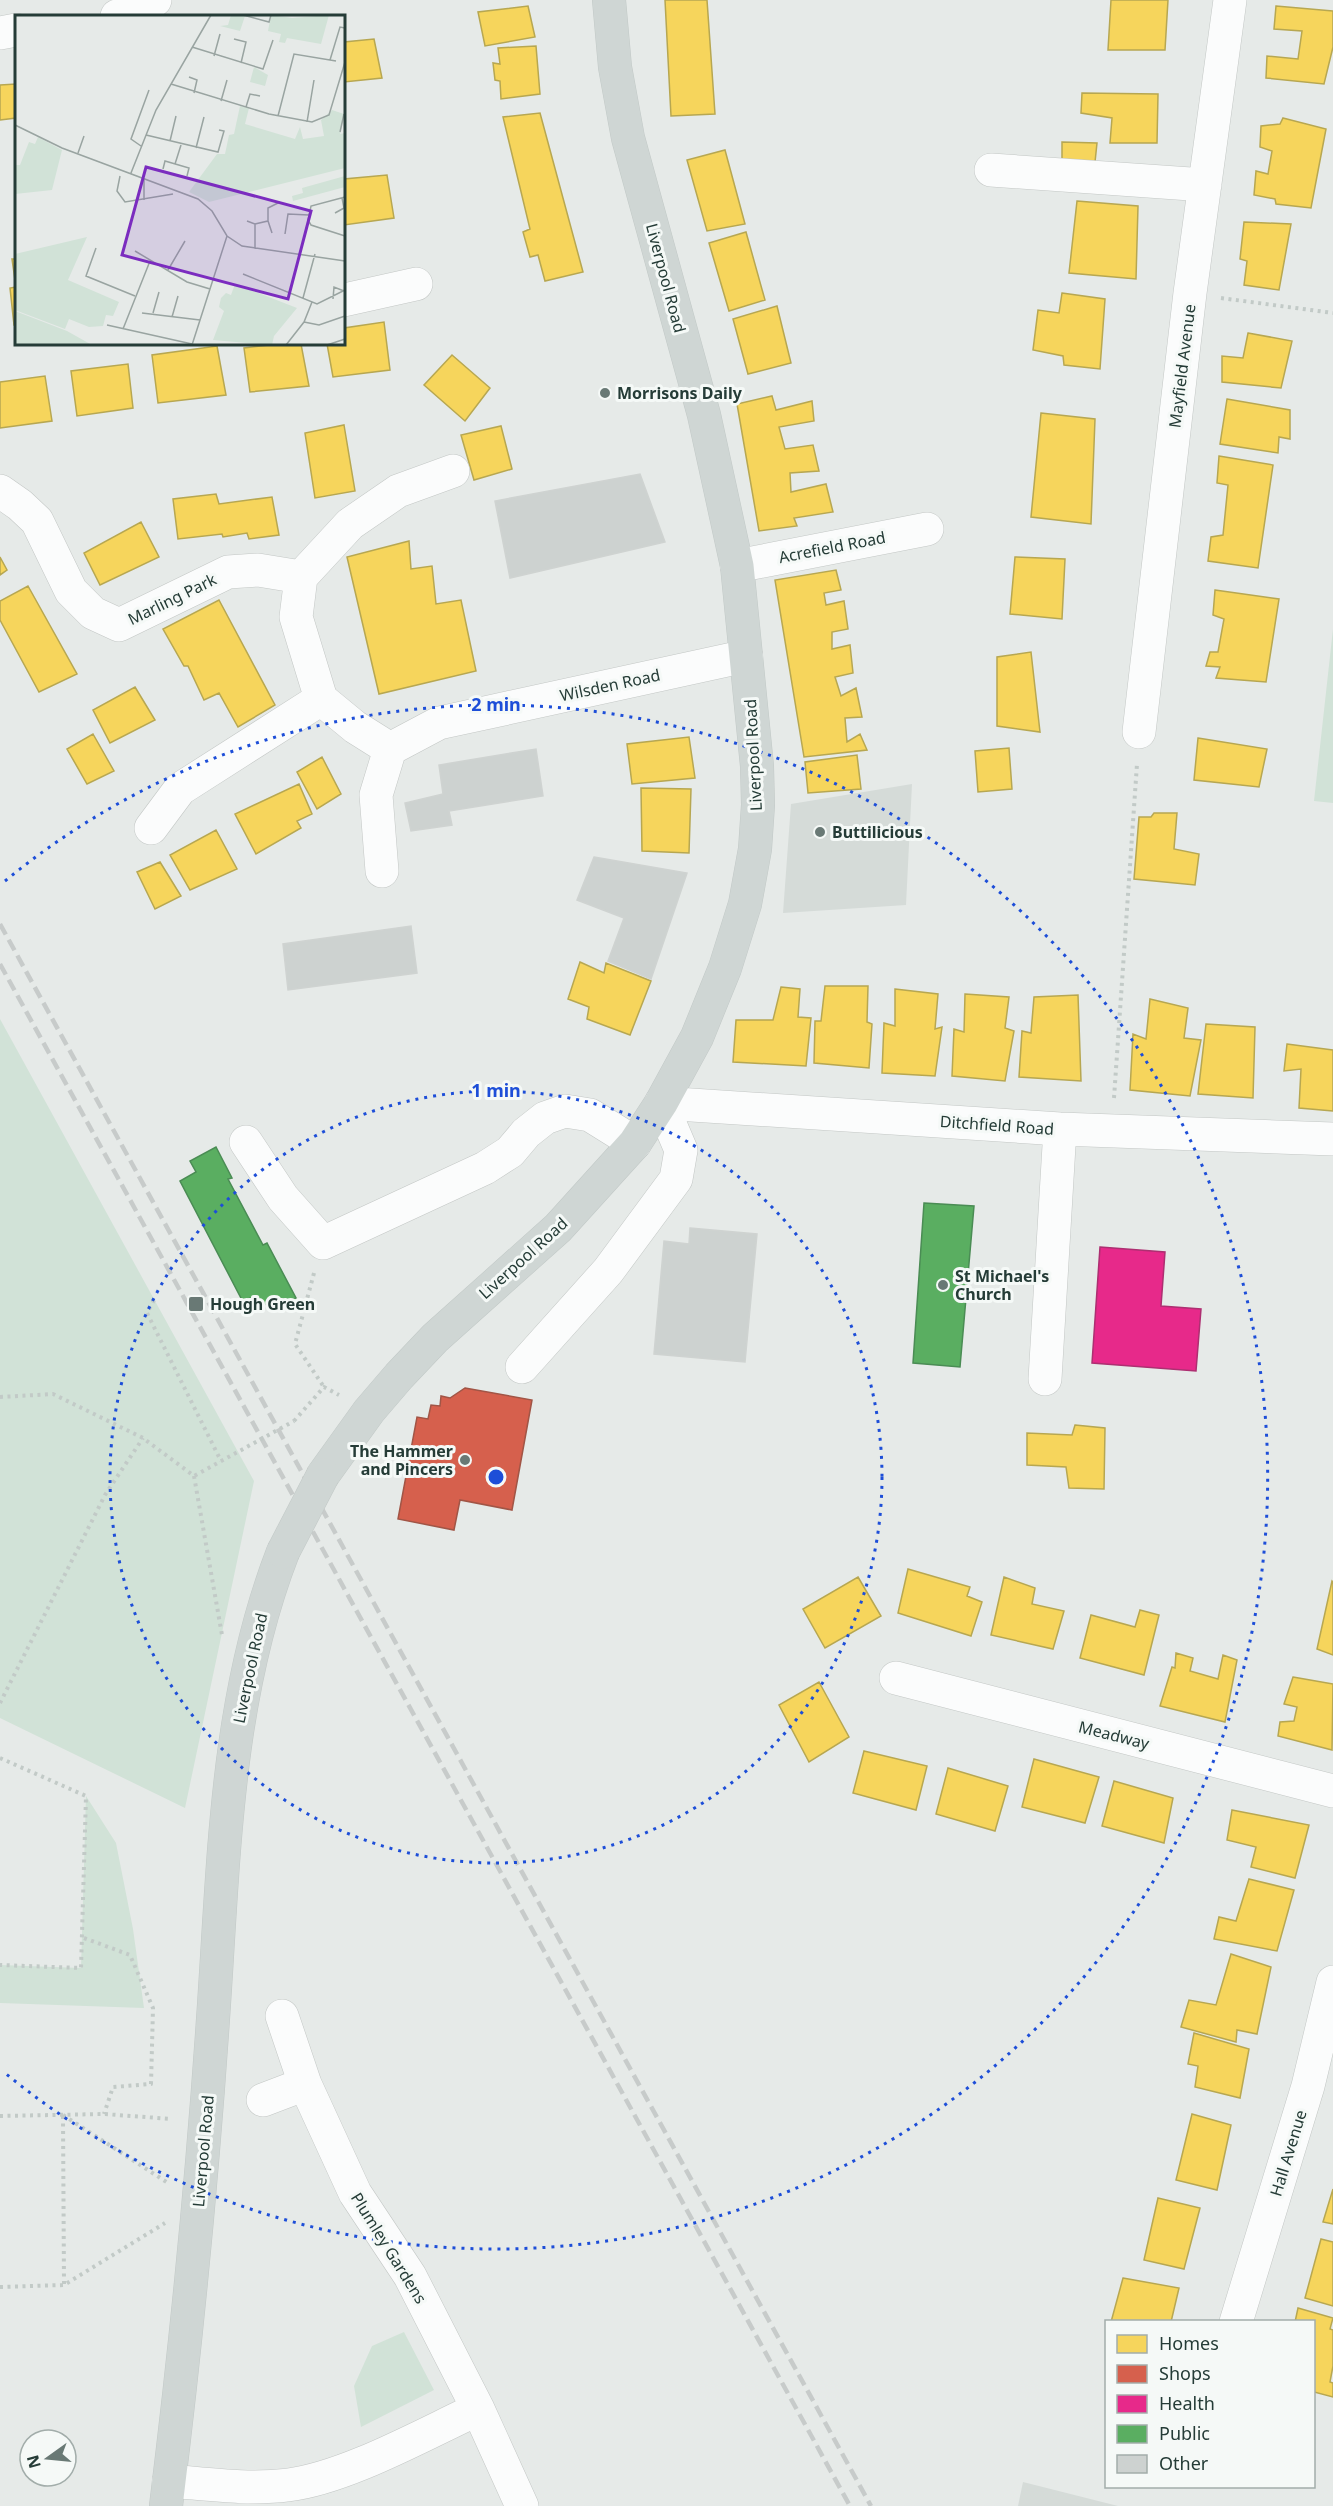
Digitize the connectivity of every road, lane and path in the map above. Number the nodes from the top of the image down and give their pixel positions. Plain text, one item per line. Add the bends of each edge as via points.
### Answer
1 (155, 0) edge
2 (609, 0) edge
3 (1230, 0) edge
4 (127, 15) edge
5 (15, 30) edge
6 (0, 33) edge
7 (991, 171) dead end
8 (1205, 185) junction
9 (416, 284) dead end
10 (1190, 293) junction
11 (345, 300) edge
12 (1333, 313) edge
13 (453, 471) dead end
14 (0, 491) edge
15 (927, 528) dead end
16 (737, 566) junction
17 (301, 578) junction
18 (746, 656) junction
19 (321, 699) junction
20 (1139, 732) joint
21 (390, 749) junction
22 (151, 828) dead end
23 (382, 871) dead end
24 (661, 1103) junction
25 (1060, 1130) junction
26 (1112, 1132) junction
27 (1333, 1139) edge
28 (246, 1142) dead end
29 (635, 1143) junction
30 (323, 1243) junction
31 (154, 1300) dead end
32 (522, 1367) dead end
33 (1045, 1379) dead end
34 (324, 1387) junction
35 (0, 1397) edge
36 (369, 1411) junction
37 (143, 1438) junction
38 (221, 1461) junction
39 (194, 1476) junction
40 (222, 1636) dead end
41 (896, 1678) dead end
42 (0, 1703) edge
43 (0, 1758) edge
44 (1333, 1791) edge
45 (84, 1938) junction
46 (0, 1965) edge
47 (1333, 1982) edge
48 (282, 2016) dead end
49 (305, 2084) junction
50 (1321, 2089) edge
51 (263, 2100) dead end
52 (104, 2114) junction
53 (63, 2115) junction
54 (0, 2116) edge
55 (206, 2121) junction
56 (199, 2203) junction
57 (64, 2285) junction
58 (0, 2287) edge
59 (1237, 2320) edge
60 (478, 2409) junction
61 (167, 2494) edge
62 (522, 2506) edge

1 - 4 street via 137,14
2 - 16 main road, Liverpool Road via 615,66 628,138 704,415
3 - 8 street, Mayfield Avenue
5 - 6 street
7 - 8 street
8 - 10 street, Mayfield Avenue
9 - 11 street
10 - 12 path
10 - 20 street, Mayfield Avenue
13 - 17 street via 398,491 350,524
14 - 17 street, Marling Park via 38,521 71,591 93,613 119,625 228,572 258,570
15 - 16 street, Acrefield Road
16 - 18 main road, Liverpool Road
17 - 19 street via 296,617
18 - 21 street, Wilsden Road via 439,723
18 - 24 main road, Liverpool Road via 758,805 747,893 725,968 697,1037
19 - 21 street
19 - 22 street via 180,789
20 - 26 path
21 - 23 street via 376,795
24 - 25 street, Ditchfield Road
24 - 29 main road, Liverpool Road
24 - 32 street via 681,1150 676,1179 608,1271
25 - 26 street, Ditchfield Road
25 - 33 street
26 - 27 street, Ditchfield Road
28 - 30 street via 283,1198
29 - 30 street via 590,1115 565,1111 545,1118 510,1152 485,1168
29 - 36 main road, Liverpool Road via 558,1228 435,1338
30 - 34 path via 295,1344
31 - 38 path via 147,1313
34 - 36 path
34 - 38 path, bridge via 294,1421
35 - 37 path via 53,1394
36 - 55 main road, Liverpool Road, bridge via 323,1475 282,1552 259,1619 242,1696 230,1785
37 - 39 path
37 - 42 path via 105,1495
38 - 39 path
39 - 40 path
41 - 44 street, Meadway
43 - 45 path via 86,1796
45 - 46 path via 81,1968
45 - 52 path via 130,1955 153,2008 151,2084 113,2087
47 - 50 street, Hall Avenue
48 - 49 street, Plumley Gardens
49 - 51 street
49 - 60 street, Plumley Gardens via 355,2193 410,2276
50 - 59 street, Hall Avenue
52 - 53 path
52 - 55 path
53 - 54 path
53 - 56 path
53 - 57 path
55 - 56 main road, Liverpool Road
56 - 57 path
56 - 61 main road, Liverpool Road
57 - 58 path
60 - 61 street via 333,2474 289,2485
60 - 62 street, Plumley Gardens

